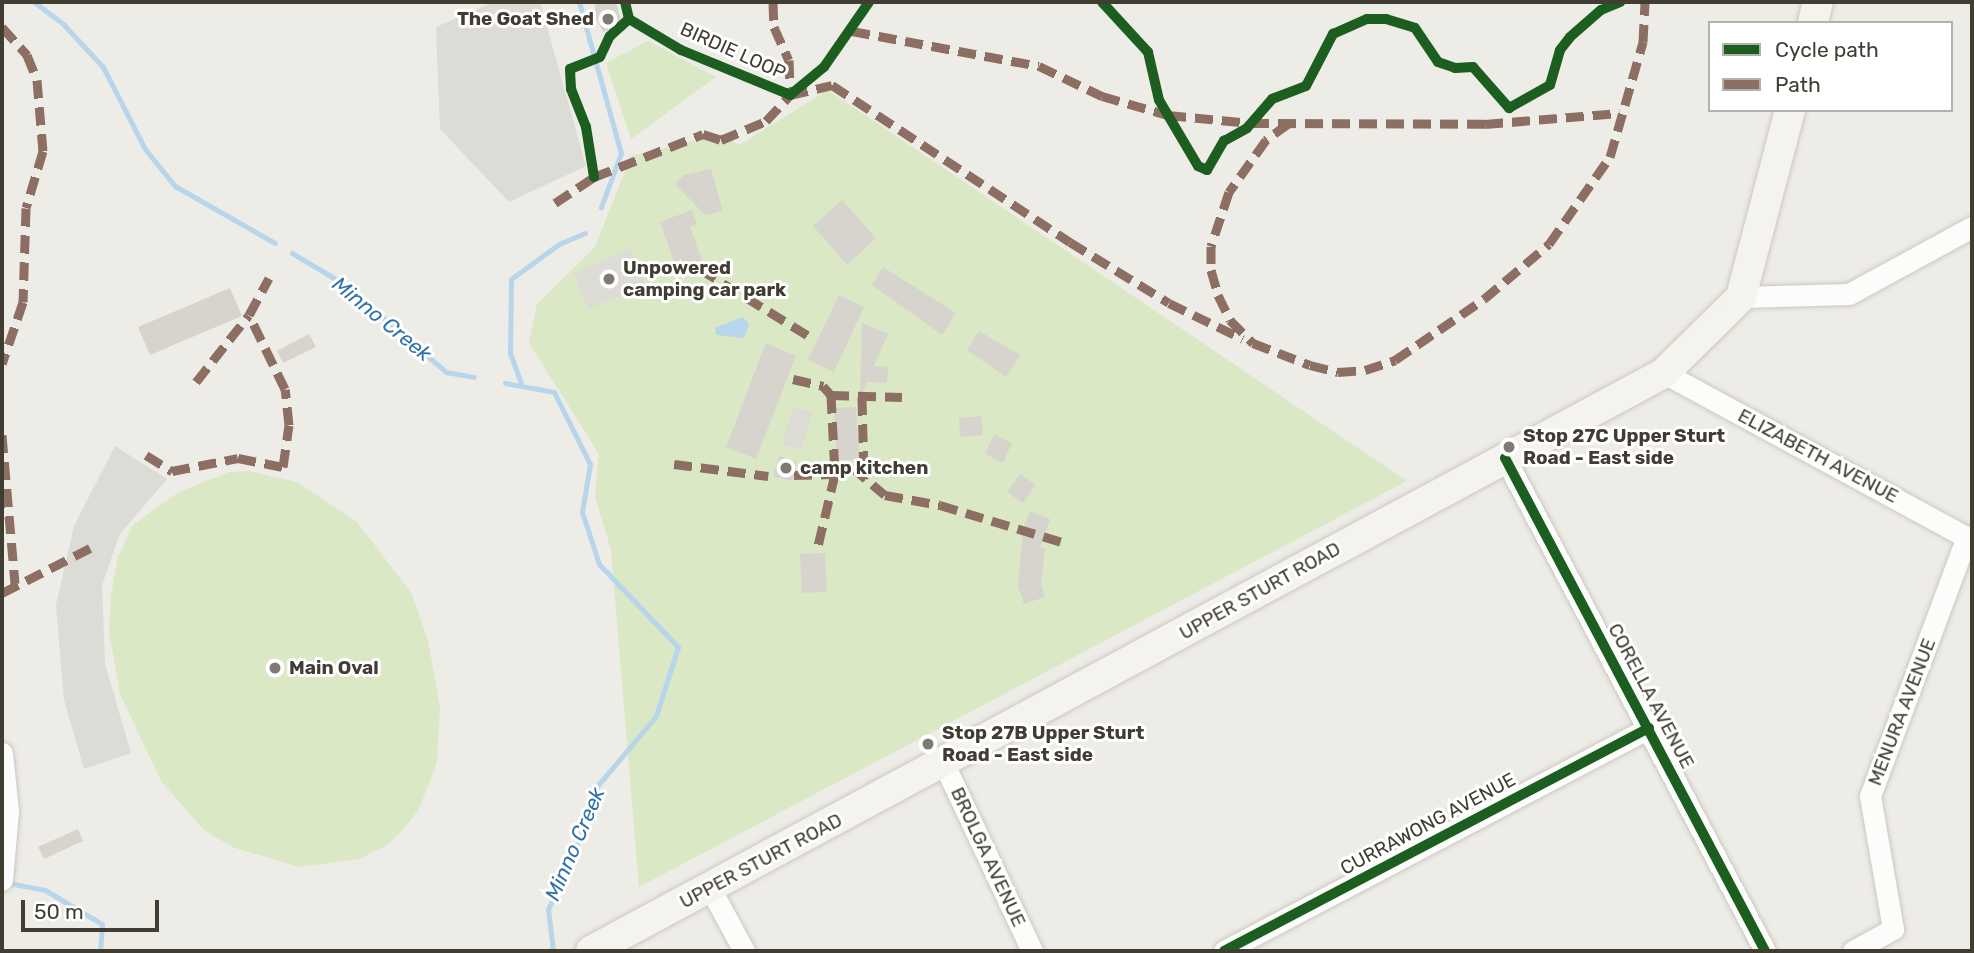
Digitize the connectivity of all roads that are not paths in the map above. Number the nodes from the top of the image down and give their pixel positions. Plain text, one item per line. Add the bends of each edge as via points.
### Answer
1 (1818, 2) edge
2 (1813, 21) edge
3 (1789, 112) edge
4 (1972, 227) edge
5 (1741, 297) junction
6 (1664, 373) junction
7 (1505, 458) junction
8 (1970, 538) edge
9 (1649, 729) junction
10 (2, 753) edge
11 (944, 764) junction
12 (2, 880) edge
13 (710, 888) junction
14 (591, 951) edge
15 (744, 951) edge
16 (1032, 951) edge
17 (1224, 951) edge
18 (1765, 951) edge
19 (1853, 951) edge

1 - 2 main road
3 - 5 main road
4 - 5 street via 1849,294
5 - 6 main road, UPPER STURT ROAD
6 - 7 main road, UPPER STURT ROAD
6 - 8 street, ELIZABETH AVENUE
7 - 9 street, CORELLA AVENUE
7 - 11 main road, UPPER STURT ROAD
8 - 19 street, MENURA AVENUE via 1870,796 1893,929
9 - 17 street, CURRAWONG AVENUE
9 - 18 street, CORELLA AVENUE
10 - 12 street via 8,811
11 - 13 main road, UPPER STURT ROAD
11 - 16 street, BROLGA AVENUE
13 - 14 main road, UPPER STURT ROAD
13 - 15 street

